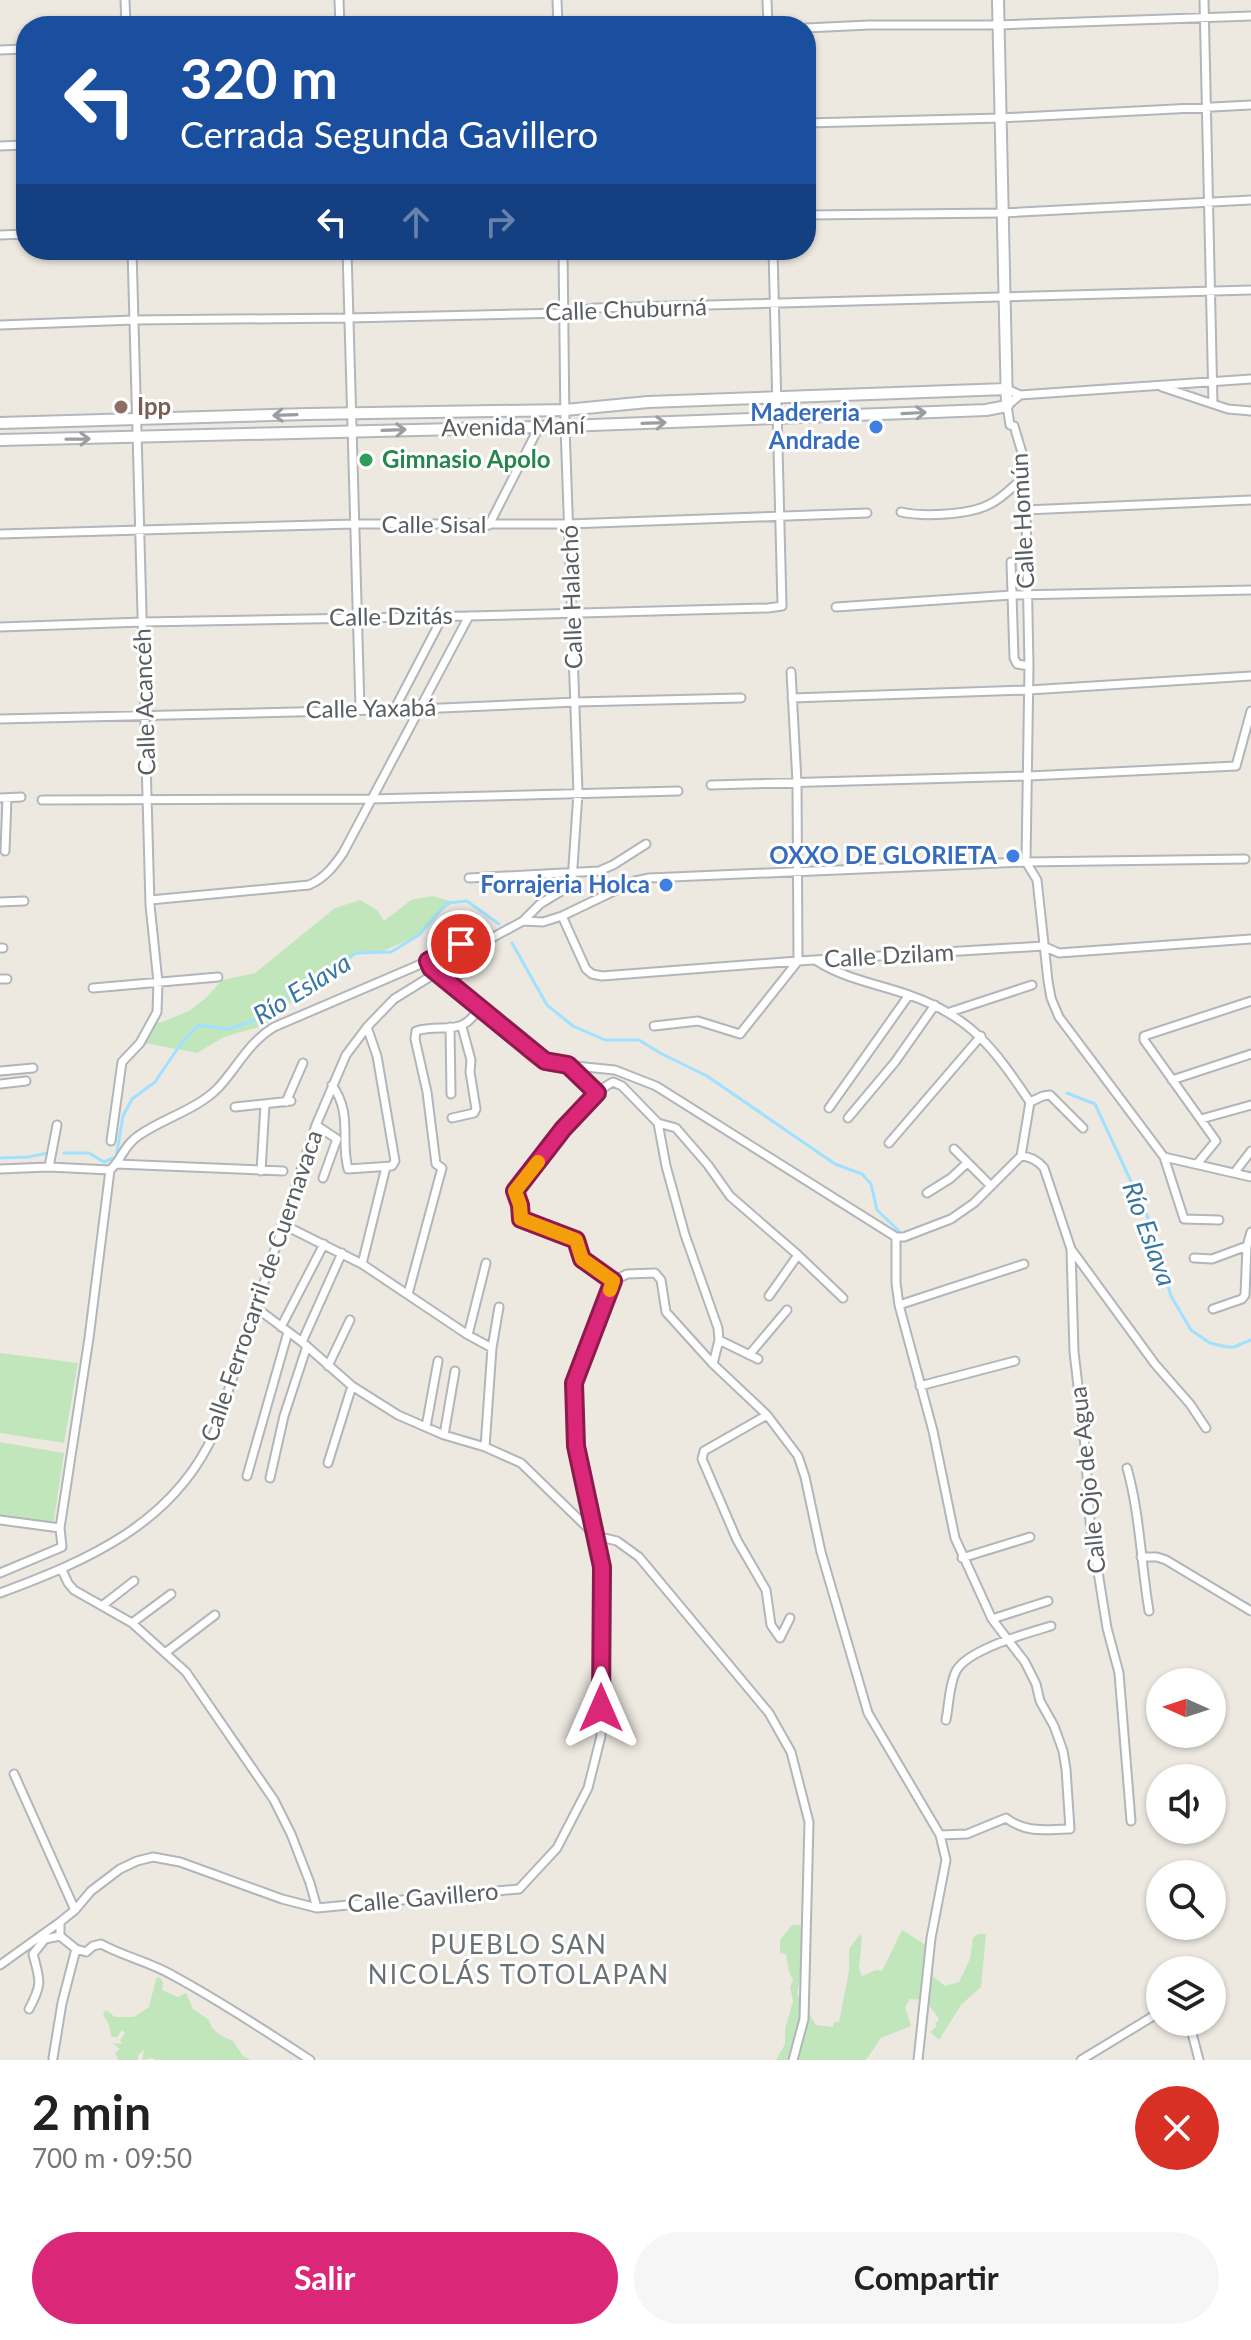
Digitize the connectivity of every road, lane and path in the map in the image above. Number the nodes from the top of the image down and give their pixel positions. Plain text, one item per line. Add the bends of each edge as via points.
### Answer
1 (998, 0) edge
2 (1204, 0) edge
3 (1251, 16) edge
4 (1205, 18) junction
5 (998, 25) junction
6 (816, 28) edge
7 (1251, 105) edge
8 (1208, 106) junction
9 (1001, 118) junction
10 (816, 123) edge
11 (1251, 200) edge
12 (1210, 203) junction
13 (1003, 213) junction
14 (816, 215) edge
15 (132, 260) edge
16 (347, 260) edge
17 (563, 260) edge
18 (773, 260) edge
19 (1251, 290) edge
20 (1212, 292) junction
21 (1005, 296) junction
22 (775, 304) junction
23 (565, 313) junction
24 (349, 318) junction
25 (134, 320) junction
26 (0, 325) edge
27 (1251, 379) edge
28 (1212, 380) junction
29 (1156, 385) junction
30 (1007, 389) junction
31 (1020, 395) junction
32 (777, 397) junction
33 (1213, 404) junction
34 (1007, 406) junction
35 (565, 410) junction
36 (1251, 411) edge
37 (351, 413) junction
38 (137, 420) junction
39 (778, 420) junction
40 (0, 423) edge
41 (565, 426) junction
42 (539, 427) junction
43 (352, 431) junction
44 (137, 438) junction
45 (0, 440) edge
46 (1025, 476) junction
47 (1251, 500) edge
48 (1026, 510) junction
49 (901, 512) dead end
50 (867, 513) dead end
51 (780, 516) junction
52 (354, 524) junction
53 (569, 524) junction
54 (489, 525) junction
55 (140, 531) junction
56 (0, 534) edge
57 (1011, 562) dead end
58 (1251, 590) edge
59 (1012, 595) junction
60 (1028, 595) junction
61 (836, 607) dead end
62 (571, 613) junction
63 (443, 616) junction
64 (469, 616) junction
65 (357, 617) junction
66 (142, 622) junction
67 (0, 627) edge
68 (1029, 666) junction
69 (791, 672) dead end
70 (1251, 676) edge
71 (1029, 690) junction
72 (741, 698) dead end
73 (792, 698) junction
74 (576, 702) junction
75 (360, 709) junction
76 (419, 709) junction
77 (394, 710) junction
78 (1251, 711) edge
79 (145, 714) junction
80 (0, 719) edge
81 (1029, 776) junction
82 (797, 782) junction
83 (711, 785) dead end
84 (678, 791) dead end
85 (578, 793) junction
86 (21, 797) dead end
87 (3, 798) edge
88 (371, 799) junction
89 (42, 800) dead end
90 (148, 801) junction
91 (646, 844) dead end
92 (5, 851) dead end
93 (1245, 859) dead end
94 (1026, 862) junction
95 (798, 872) junction
96 (574, 874) junction
97 (469, 878) dead end
98 (150, 900) junction
99 (24, 901) dead end
100 (0, 902) edge
101 (562, 916) junction
102 (523, 921) junction
103 (1251, 939) edge
104 (488, 940) junction
105 (1043, 946) junction
106 (815, 960) junction
107 (428, 961) junction
108 (798, 961) junction
109 (436, 973) junction
110 (218, 977) dead end
111 (158, 982) junction
112 (451, 984) junction
113 (1032, 985) dead end
114 (93, 988) dead end
115 (909, 995) junction
116 (1251, 1001) edge
117 (935, 1005) junction
118 (479, 1007) junction
119 (950, 1012) junction
120 (654, 1026) dead end
121 (367, 1027) junction
122 (450, 1027) junction
123 (462, 1027) junction
124 (981, 1036) junction
125 (415, 1039) junction
126 (403, 1040) dead end
127 (1251, 1054) edge
128 (303, 1063) dead end
129 (568, 1065) junction
130 (33, 1068) dead end
131 (0, 1071) edge
132 (1172, 1080) junction
133 (26, 1081) dead end
134 (0, 1084) edge
135 (332, 1085) junction
136 (597, 1093) junction
137 (451, 1094) dead end
138 (1030, 1102) junction
139 (265, 1104) junction
140 (1251, 1105) edge
141 (235, 1107) dead end
142 (829, 1108) dead end
143 (452, 1118) dead end
144 (848, 1118) dead end
145 (1201, 1119) junction
146 (658, 1123) junction
147 (57, 1125) dead end
148 (316, 1125) junction
149 (1083, 1128) dead end
150 (111, 1141) dead end
151 (889, 1143) dead end
152 (954, 1149) dead end
153 (1251, 1151) edge
154 (1021, 1156) junction
155 (1164, 1157) junction
156 (967, 1163) junction
157 (1197, 1164) junction
158 (389, 1166) junction
159 (49, 1167) junction
160 (114, 1167) junction
161 (0, 1169) edge
162 (261, 1171) junction
163 (283, 1171) dead end
164 (1235, 1172) junction
165 (1251, 1177) edge
166 (323, 1178) dead end
167 (991, 1186) junction
168 (927, 1193) dead end
169 (1219, 1220) dead end
170 (282, 1224) junction
171 (1251, 1232) edge
172 (896, 1237) junction
173 (324, 1244) junction
174 (1247, 1246) junction
175 (1071, 1249) junction
176 (342, 1253) junction
177 (798, 1255) junction
178 (1194, 1258) dead end
179 (486, 1263) dead end
180 (362, 1264) junction
181 (1024, 1264) dead end
182 (613, 1281) junction
183 (408, 1294) junction
184 (769, 1296) dead end
185 (843, 1298) dead end
186 (899, 1305) junction
187 (255, 1307) junction
188 (499, 1307) dead end
189 (1213, 1309) dead end
190 (787, 1310) dead end
191 (350, 1320) dead end
192 (285, 1329) junction
193 (468, 1335) junction
194 (719, 1340) junction
195 (304, 1344) junction
196 (492, 1348) junction
197 (749, 1355) junction
198 (758, 1359) dead end
199 (438, 1361) dead end
200 (1015, 1361) dead end
201 (713, 1364) junction
202 (328, 1366) junction
203 (455, 1371) dead end
204 (352, 1386) junction
205 (920, 1386) junction
206 (767, 1415) junction
207 (426, 1427) junction
208 (1206, 1428) dead end
209 (444, 1435) junction
210 (485, 1447) junction
211 (328, 1463) dead end
212 (1127, 1468) dead end
213 (247, 1476) dead end
214 (270, 1478) dead end
215 (0, 1520) edge
216 (60, 1528) junction
217 (596, 1536) junction
218 (1030, 1537) dead end
219 (1141, 1557) junction
220 (962, 1558) junction
221 (62, 1570) junction
222 (0, 1573) edge
223 (134, 1581) dead end
224 (0, 1593) edge
225 (171, 1594) dead end
226 (1048, 1601) dead end
227 (103, 1605) junction
228 (1149, 1611) dead end
229 (1251, 1611) edge
230 (215, 1615) dead end
231 (790, 1618) dead end
232 (992, 1619) junction
233 (132, 1623) junction
234 (1051, 1626) dead end
235 (1006, 1638) junction
236 (165, 1653) junction
237 (946, 1720) dead end
238 (14, 1774) dead end
239 (1131, 1821) dead end
240 (940, 1835) junction
241 (317, 1908) junction
242 (75, 1910) junction
243 (60, 1922) junction
244 (60, 1936) junction
245 (76, 1949) junction
246 (0, 1965) edge
247 (29, 2009) dead end
248 (1146, 2021) edge
249 (1193, 2036) edge
250 (53, 2058) edge
251 (310, 2060) edge
252 (793, 2060) edge
253 (918, 2060) edge
254 (1081, 2060) edge
255 (1199, 2060) edge

1 - 5 street, Calle Homún
2 - 4 street
3 - 4 street
4 - 5 street
4 - 8 street
5 - 6 street
5 - 9 street, Calle Homún
7 - 8 street
8 - 9 street
8 - 12 street
9 - 10 street
9 - 13 street, Calle Homún
11 - 12 street
12 - 13 street
12 - 20 street
13 - 14 street
13 - 21 street, Calle Homún
15 - 25 street, Calle Acancéh
16 - 24 street
17 - 23 street, Calle Halachó
18 - 22 street
19 - 20 street, Calle Chuburná
20 - 21 street, Calle Chuburná
20 - 28 street
21 - 22 street, Calle Chuburná
21 - 30 street, Calle Homún
22 - 23 street, Calle Chuburná
22 - 32 street
23 - 24 street, Calle Chuburná
23 - 35 street, Calle Halachó
24 - 25 street, Calle Chuburná
24 - 37 street
25 - 26 street, Calle Chuburná
25 - 38 street, Calle Acancéh
27 - 28 street, Avenida Maní
28 - 29 street, Avenida Maní
28 - 33 street
29 - 31 street, Avenida Maní
29 - 33 street, Avenida Maní
30 - 31 street, Avenida Maní
30 - 32 street, Avenida Maní
30 - 34 street, Calle Homún
31 - 34 street
32 - 35 street, Avenida Maní
32 - 39 street
33 - 36 street, Avenida Maní
39 -> 34 street, Avenida Maní
34 - 46 street, Calle Homún
35 - 37 street, Avenida Maní
35 - 41 street, Calle Halachó
37 -> 38 street, Avenida Maní
37 - 43 street
38 - 40 street, Avenida Maní
38 - 44 street, Calle Acancéh
41 -> 39 street, Avenida Maní
39 - 51 street
41 - 42 street, Avenida Maní
41 - 53 street, Calle Halachó
43 -> 42 street, Avenida Maní
42 - 54 street
43 - 44 street, Avenida Maní
43 - 52 street
45 -> 44 street, Avenida Maní
44 - 55 street, Calle Acancéh
46 - 48 street, Calle Homún
46 - 49 street via 974,510
47 - 48 street
48 - 60 street, Calle Homún
50 - 51 street, Calle Sisal
51 - 53 street, Calle Sisal
51 - 62 street, Calle Dzitás via 782,606
52 - 54 street, Calle Sisal
52 - 55 street, Calle Sisal
52 - 65 street
53 - 54 street, Calle Sisal
53 - 62 street, Calle Halachó
55 - 56 street, Calle Sisal
55 - 66 street, Calle Acancéh
57 - 59 street
58 - 60 street
59 - 60 street
59 - 61 street
59 - 68 street via 1015,662
60 - 68 street, Calle Homún
62 - 64 street, Calle Dzitás
62 - 74 street, Calle Halachó
63 - 64 street, Calle Dzitás
63 - 65 street, Calle Dzitás
63 - 77 street
64 - 76 street
65 - 66 street, Calle Dzitás
65 - 75 street
66 - 67 street, Calle Dzitás
66 - 79 street, Calle Acancéh
68 - 71 street, Calle Homún
69 - 73 street
70 - 71 street
71 - 73 street
71 - 81 street, Calle Homún
72 - 74 street, Calle Yaxabá
73 - 82 street
74 - 76 street, Calle Yaxabá
74 - 85 street, Calle Halachó
75 - 77 street, Calle Yaxabá
75 - 79 street, Calle Yaxabá
76 - 77 street, Calle Yaxabá
76 - 88 street
78 - 81 street via 1236,766
79 - 80 street, Calle Yaxabá
79 - 90 street, Calle Acancéh
81 - 82 street
81 - 94 street, Calle Homún
82 - 83 street
82 - 95 street
84 - 85 street
85 - 88 street
85 - 96 street, Calle Halachó
86 - 87 street
87 - 92 street
88 - 90 street
88 - 98 street via 343,853 320,881
89 - 90 street
90 - 98 street, Calle Acancéh
91 - 96 street via 599,871
93 - 94 street
94 - 95 street
94 - 105 street, Calle Homún via 1037,880
95 - 101 street via 649,878
95 - 108 street
96 - 97 street
96 - 102 street via 568,887
98 - 111 street, Calle Acancéh
99 - 100 street
101 - 102 street
101 - 108 street, Calle Dzilam via 581,960 592,974 602,976
102 - 104 street
103 - 105 street, Calle Dzilam via 1059,953
104 - 107 street via 461,944
104 - 109 street, Calle Ferrocarril de Cuernavaca
104 - 112 street
105 - 106 street, Calle Dzilam
105 - 155 street, Calle Homún via 1059,1017
106 - 108 street, Calle Dzilam
106 - 115 street via 845,976
107 - 109 street
107 - 160 street via 274,1027 251,1045 218,1088 135,1137
108 - 120 street via 740,1034 698,1021
109 - 112 street
109 - 121 street, Calle Ferrocarril de Cuernavaca via 394,999
110 - 111 street
111 - 114 street
111 - 150 street, Calle Acancéh via 157,1012 122,1062
112 - 118 street
113 - 119 street
115 - 117 street
115 - 142 street
116 - 132 street via 1144,1036
117 - 119 street
117 - 144 street
118 - 123 street
118 - 129 street via 545,1061
119 - 124 street
121 - 135 street, Calle Ferrocarril de Cuernavaca
121 - 158 street via 395,1161
122 - 123 street
122 - 125 street via 418,1029
122 - 137 street
123 - 143 street via 476,1109
124 - 138 street
124 - 151 street
125 - 126 street
125 - 183 street via 436,1164 442,1168
127 - 132 street
128 - 139 street via 288,1101
129 - 136 street
129 - 172 street via 615,1070 656,1086
130 - 131 street
132 - 145 street
133 - 134 street
135 - 148 street, Calle Ferrocarril de Cuernavaca
135 - 158 street via 344,1111 347,1167
136 - 146 street via 618,1083
136 - 182 street via 515,1194 523,1220 576,1240 582,1259
138 - 149 street via 1050,1095
138 - 154 street
139 - 141 street
139 - 162 street
140 - 145 street
145 - 157 street via 1216,1141
146 - 177 street via 676,1128 730,1196
146 - 194 street via 685,1235
147 - 159 street
148 - 166 street via 337,1139
148 - 170 street, Calle Ferrocarril de Cuernavaca
152 - 156 street
153 - 164 street
154 - 167 street
154 - 175 street, Calle Ojo de Agua via 1044,1168
155 - 157 street
155 - 169 street, Calle Homún via 1184,1219
156 - 167 street
156 - 168 street
157 - 164 street
158 - 180 street
159 - 160 street
159 - 161 street
160 - 162 street
160 - 216 street
162 - 163 street
164 - 165 street
167 - 172 street via 951,1219
170 - 173 street
170 - 187 street, Calle Ferrocarril de Cuernavaca
171 - 174 street
172 - 186 street
173 - 176 street
173 - 192 street
174 - 178 street via 1212,1259
174 - 189 street via 1245,1295
175 - 208 street
175 - 239 street, Calle Ojo de Agua via 1074,1352 1090,1522 1119,1673
176 - 180 street
176 - 195 street
177 - 184 street
177 - 185 street
179 - 193 street
180 - 183 street
181 - 186 street
182 - 201 street via 627,1274 655,1273 666,1312
182 - 217 street, Calle Gavillero via 574,1383 576,1446
183 - 193 street
186 - 205 street
187 - 192 street
187 - 221 street, Calle Ferrocarril de Cuernavaca via 215,1431 197,1466 144,1523
188 - 196 street
190 - 197 street
191 - 202 street
192 - 195 street
192 - 213 street
193 - 196 street
194 - 197 street
194 - 201 street
195 - 202 street
195 - 214 street
196 - 210 street
197 - 198 street
199 - 207 street
200 - 205 street
201 - 206 street
202 - 204 street
203 - 209 street
204 - 207 street
204 - 211 street
205 - 220 street
206 - 231 street via 704,1451 702,1459 737,1540 766,1590 771,1625 780,1638
206 - 240 street via 798,1456 868,1713
207 - 209 street
209 - 210 street
210 - 217 street via 521,1463
212 - 219 street
215 - 216 street
216 - 222 street via 62,1547
217 - 241 street, Calle Gavillero via 602,1567 601,1736 588,1788 557,1848 519,1889
217 - 252 street via 617,1541 639,1557 769,1713 791,1752 809,1822 804,2019
218 - 220 street
219 - 228 street
219 - 229 street via 1166,1560
220 - 232 street
221 - 224 street, Calle Ferrocarril de Cuernavaca
221 - 227 street via 74,1590
223 - 227 street
225 - 233 street
226 - 232 street
227 - 233 street
230 - 236 street
232 - 235 street
233 - 236 street
234 - 235 street
235 - 237 street via 958,1668
235 - 240 street via 1025,1662 1054,1726 1064,1760 1070,1829 1035,1830 1006,1818 967,1834
236 - 241 street via 186,1672 274,1800
238 - 242 street
240 - 253 street via 946,1860 931,1938
241 - 242 street, Calle Gavillero via 153,1857 120,1869
242 - 243 street, Calle Gavillero
243 - 244 street
243 - 246 street, Calle Gavillero
244 - 245 street
244 - 247 street via 45,1939 33,1954 40,1979
245 - 250 street
245 - 251 street via 86,1952 101,1944 137,1957
248 - 254 street
249 - 255 street

